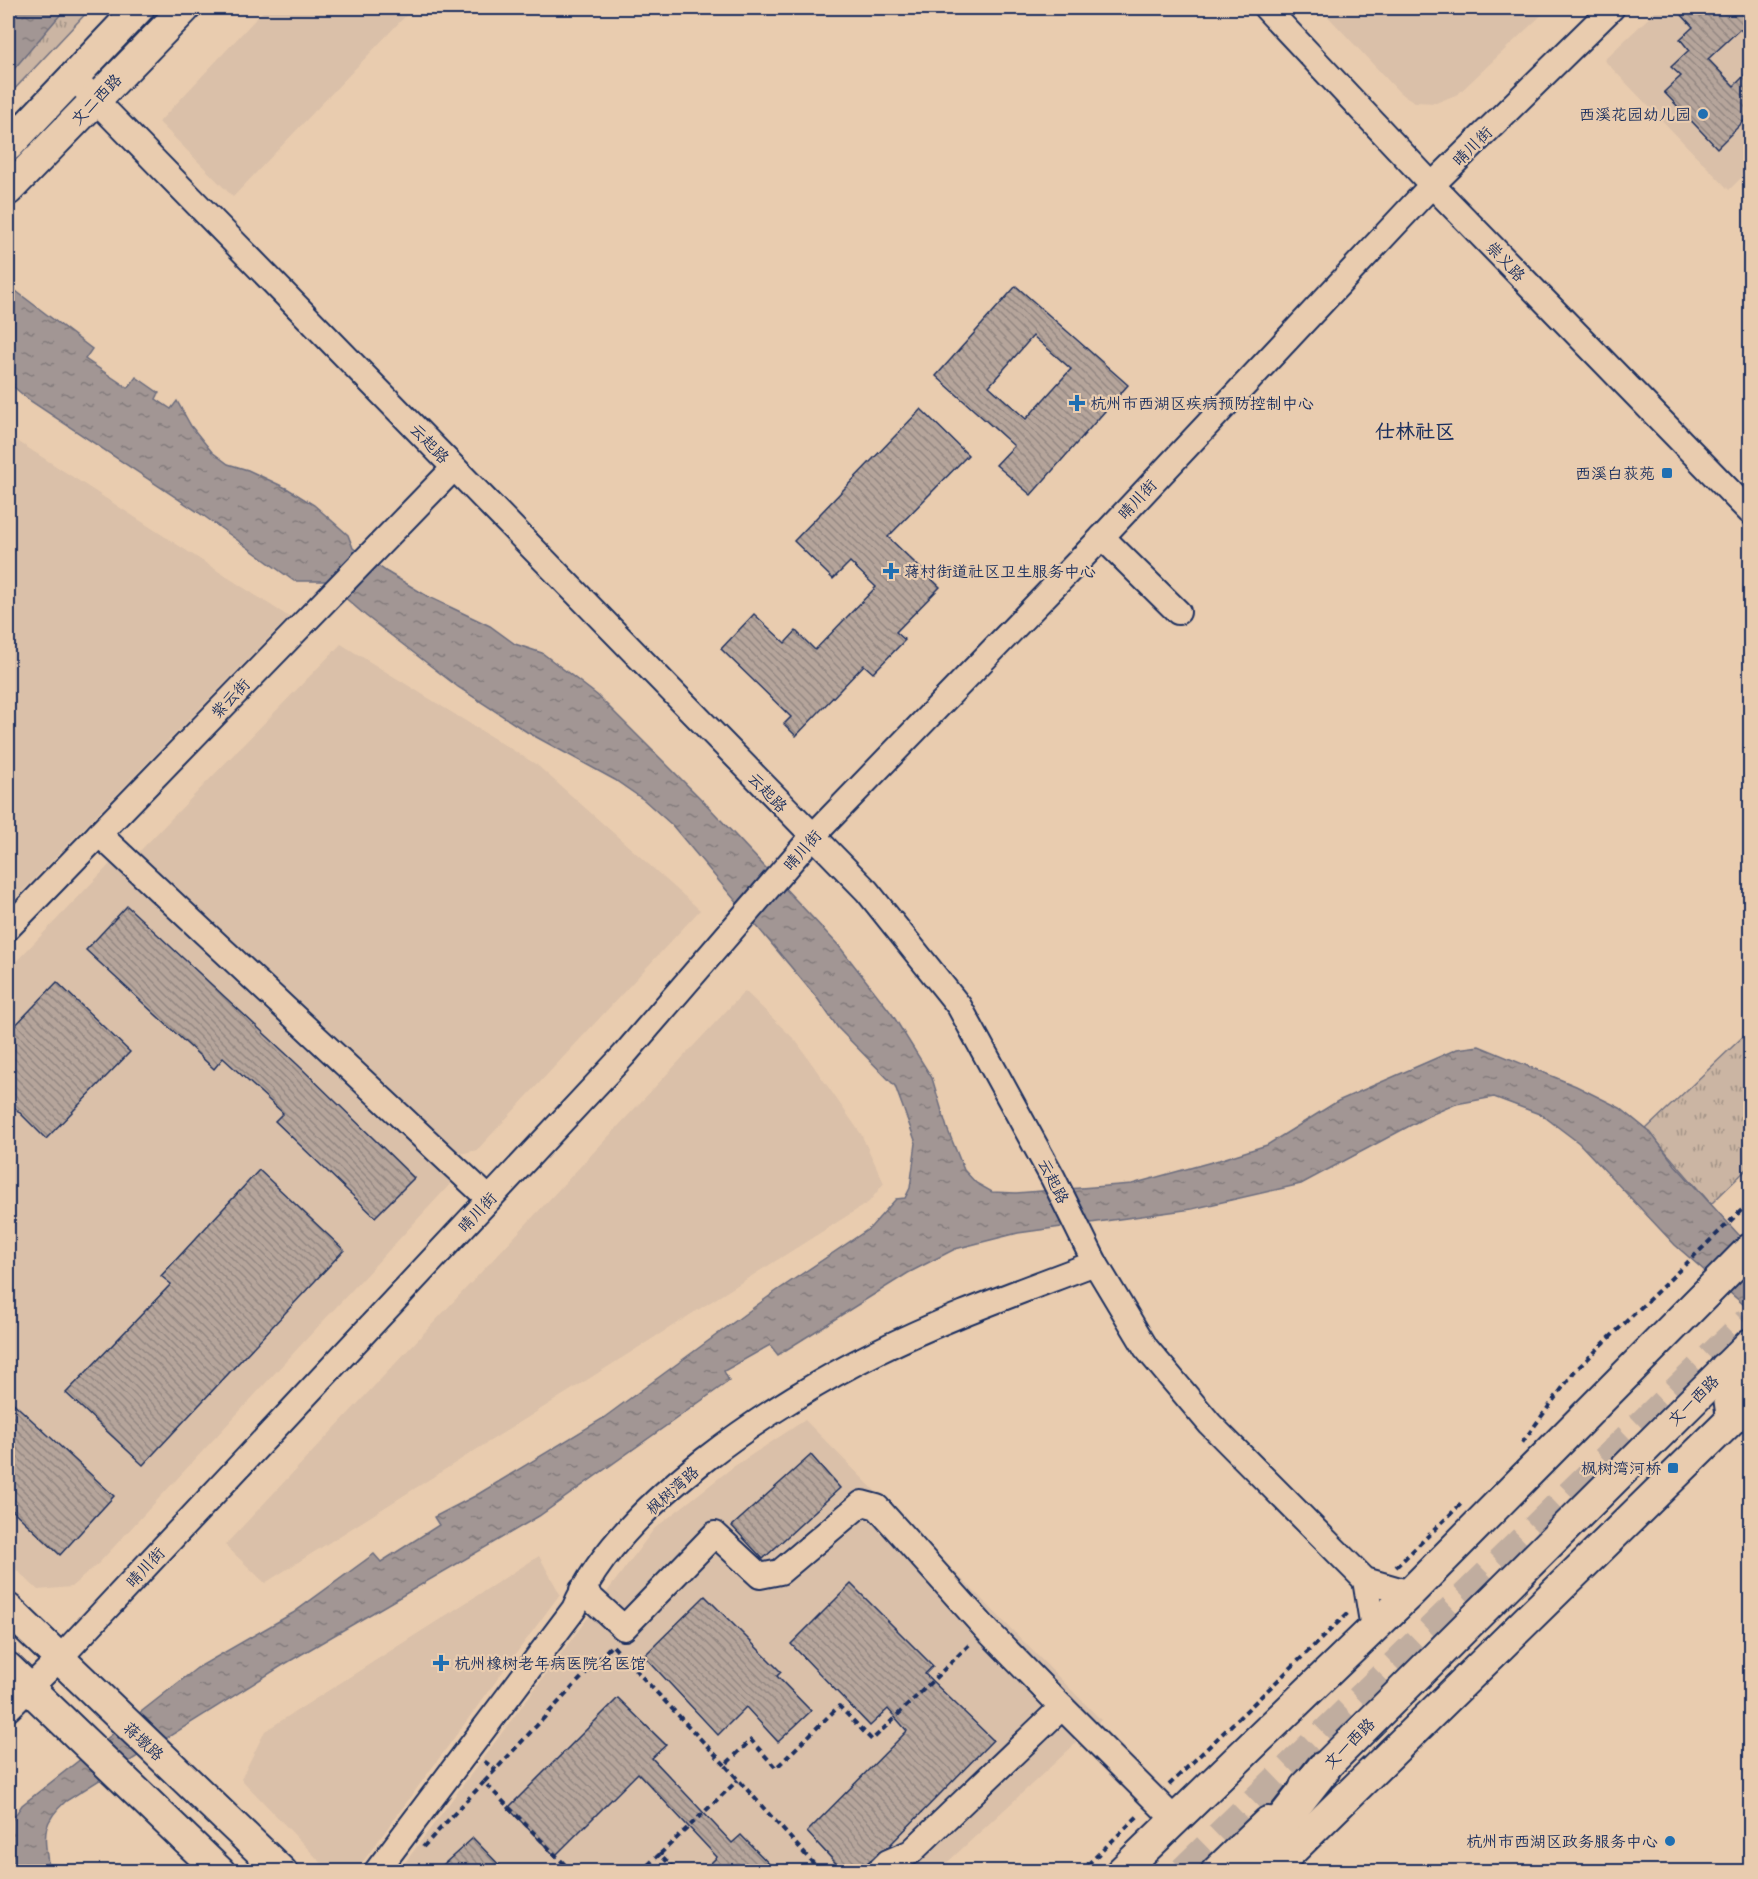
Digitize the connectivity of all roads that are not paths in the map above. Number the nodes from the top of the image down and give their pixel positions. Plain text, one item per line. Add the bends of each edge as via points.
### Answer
1 (139, 8) edge
2 (185, 8) edge
3 (1266, 8) edge
4 (1612, 8) edge
5 (74, 78) junction
6 (96, 99) junction
7 (8, 146) edge
8 (1432, 185) junction
9 (8, 190) edge
10 (454, 468) junction
11 (1750, 512) edge
12 (1102, 537) junction
13 (1178, 612) dead end
14 (99, 834) junction
15 (812, 837) junction
16 (8, 928) edge
17 (489, 1198) junction
18 (1750, 1249) edge
19 (1095, 1263) junction
20 (1750, 1344) edge
21 (1725, 1368) junction
22 (1750, 1395) edge
23 (1365, 1580) junction
24 (1508, 1585) junction
25 (582, 1590) junction
26 (1410, 1593) junction
27 (8, 1609) edge
28 (1373, 1628) junction
29 (59, 1659) junction
30 (8, 1668) edge
31 (18, 1699) edge
32 (1062, 1707) junction
33 (1415, 1728) junction
34 (1323, 1769) junction
35 (1175, 1820) junction
36 (220, 1872) edge
37 (282, 1872) edge
38 (376, 1872) edge
39 (878, 1872) edge
40 (1121, 1872) edge
41 (1216, 1872) edge
42 (1242, 1872) edge
43 (1270, 1872) edge

1 - 5 main road, 文二西路
2 - 6 main road, 文二西路
3 - 8 street, 崇义路
4 - 8 street, 晴川街
5 - 6 street, 云起路
5 - 7 main road, 文二西路
6 - 9 main road, 文二西路
6 - 10 street, 云起路
8 - 11 street, 崇义路
8 - 12 street, 晴川街
10 - 14 street, 紫云街
10 - 15 street, 云起路
12 - 13 street
12 - 15 street, 晴川街
14 - 16 street, 紫云街
14 - 17 street
15 - 17 street, 晴川街 via 624,1055
15 - 19 street, 云起路 via 867,891 959,1006
17 - 29 street, 晴川街
18 - 26 main road
19 - 23 street, 云起路 via 1146,1348 1210,1424
19 - 25 street, 枫树湾路 via 877,1352 747,1429 671,1487 608,1551
20 - 21 main road
21 - 22 street
21 - 24 main road, 文一西路
21 - 33 main road, 文一西路 via 1731,1419
23 - 26 street, 云起路
23 - 28 street
24 - 33 main road via 1488,1627 1427,1701
24 - 34 main road, 文一西路
25 - 32 street via 624,1628 715,1534 760,1576 780,1572 862,1503 878,1507
25 - 38 street, 枫树湾路 via 574,1609
26 - 28 main road
27 - 29 main road, 蒋墩路
28 - 35 main road
29 - 31 street, 晴川街
29 - 37 main road, 蒋墩路
30 - 31 main road
31 - 36 main road via 63,1722
32 - 35 street
32 - 39 street via 911,1852 888,1862
33 - 43 main road, 文一西路
34 - 41 main road, 文一西路
34 - 42 highway
35 - 40 main road

